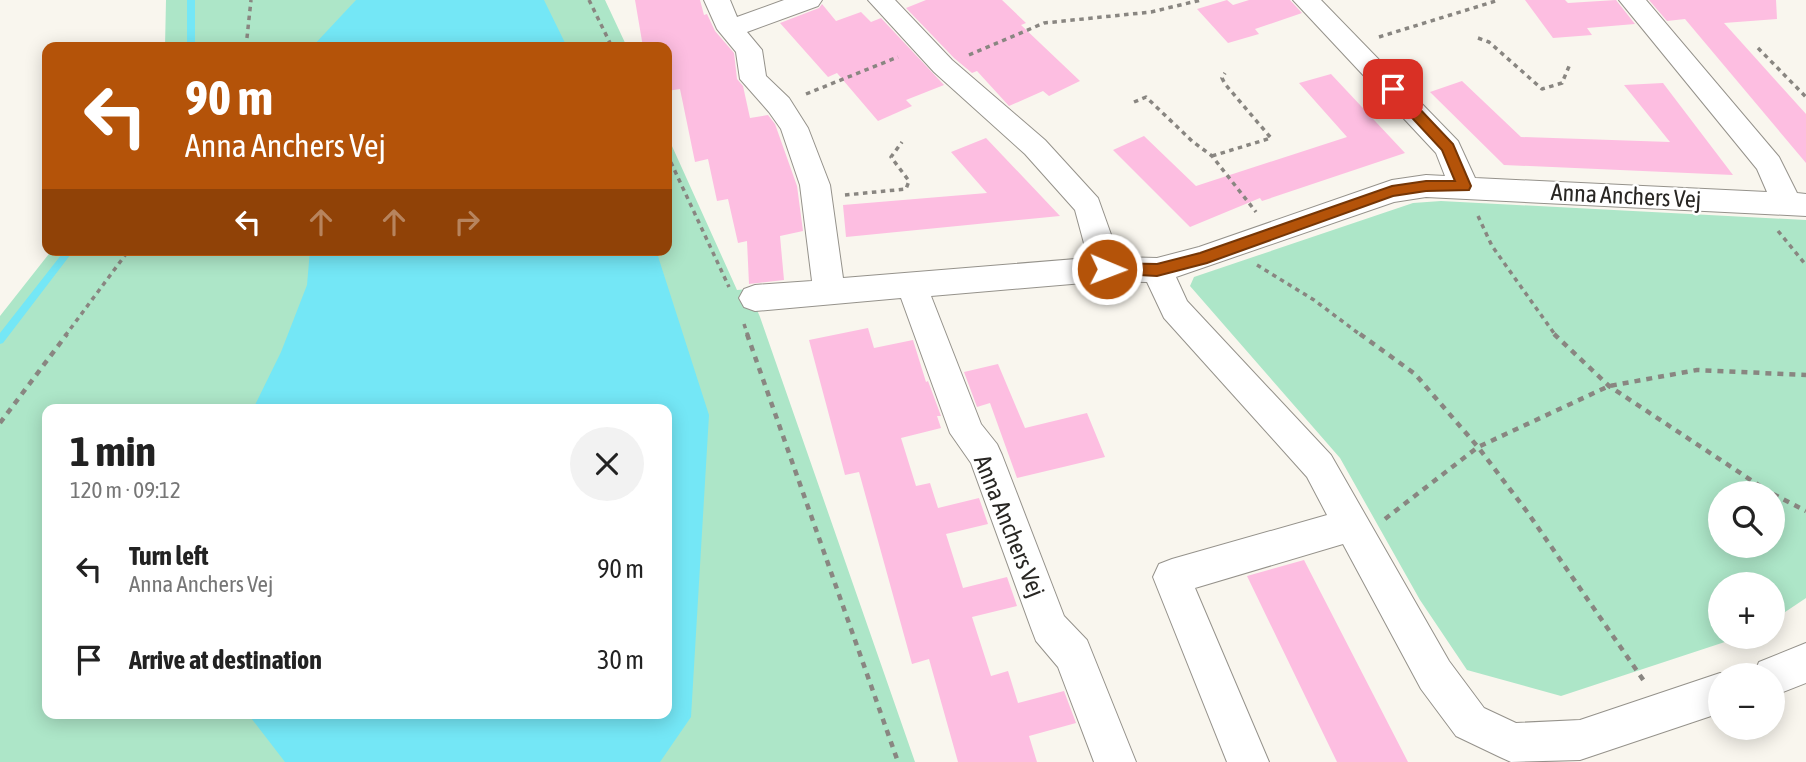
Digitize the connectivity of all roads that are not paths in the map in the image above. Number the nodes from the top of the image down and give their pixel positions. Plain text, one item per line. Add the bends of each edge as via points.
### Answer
1 (717, 0) edge
2 (809, 0) edge
3 (881, 0) edge
4 (1306, 0) edge
5 (1632, 0) edge
6 (730, 29) junction
7 (1464, 186) junction
8 (1797, 205) edge
9 (1107, 269) junction
10 (1157, 270) junction
11 (911, 284) junction
12 (828, 291) junction
13 (743, 304) road end
14 (1355, 531) junction
15 (1806, 663) edge
16 (1785, 671) edge
17 (1708, 696) edge
18 (1588, 751) edge
19 (1115, 762) edge
20 (1248, 762) edge

1 - 6 street
2 - 6 street
3 - 9 street via 934,56 1035,147 1088,206
4 - 7 street via 1448,148
5 - 8 street, Anna Anchers Vej via 1769,164
6 - 12 street via 749,50 753,79 779,104 794,128 814,185
7 - 8 street, Anna Anchers Vej
7 - 10 street, Anna Anchers Vej via 1392,191
9 - 10 street, Anna Anchers Vej
9 - 11 street, Anna Anchers Vej
10 - 14 street via 1175,309 1319,466
11 - 12 street, Anna Anchers Vej
11 - 19 street, Anna Anchers Vej via 967,433 985,455 1049,628 1073,654
12 - 13 street, Anna Anchers Vej
14 - 18 street via 1435,675 1469,722 1514,743
14 - 20 street via 1172,577
15 - 16 street
17 - 18 street via 1662,711

